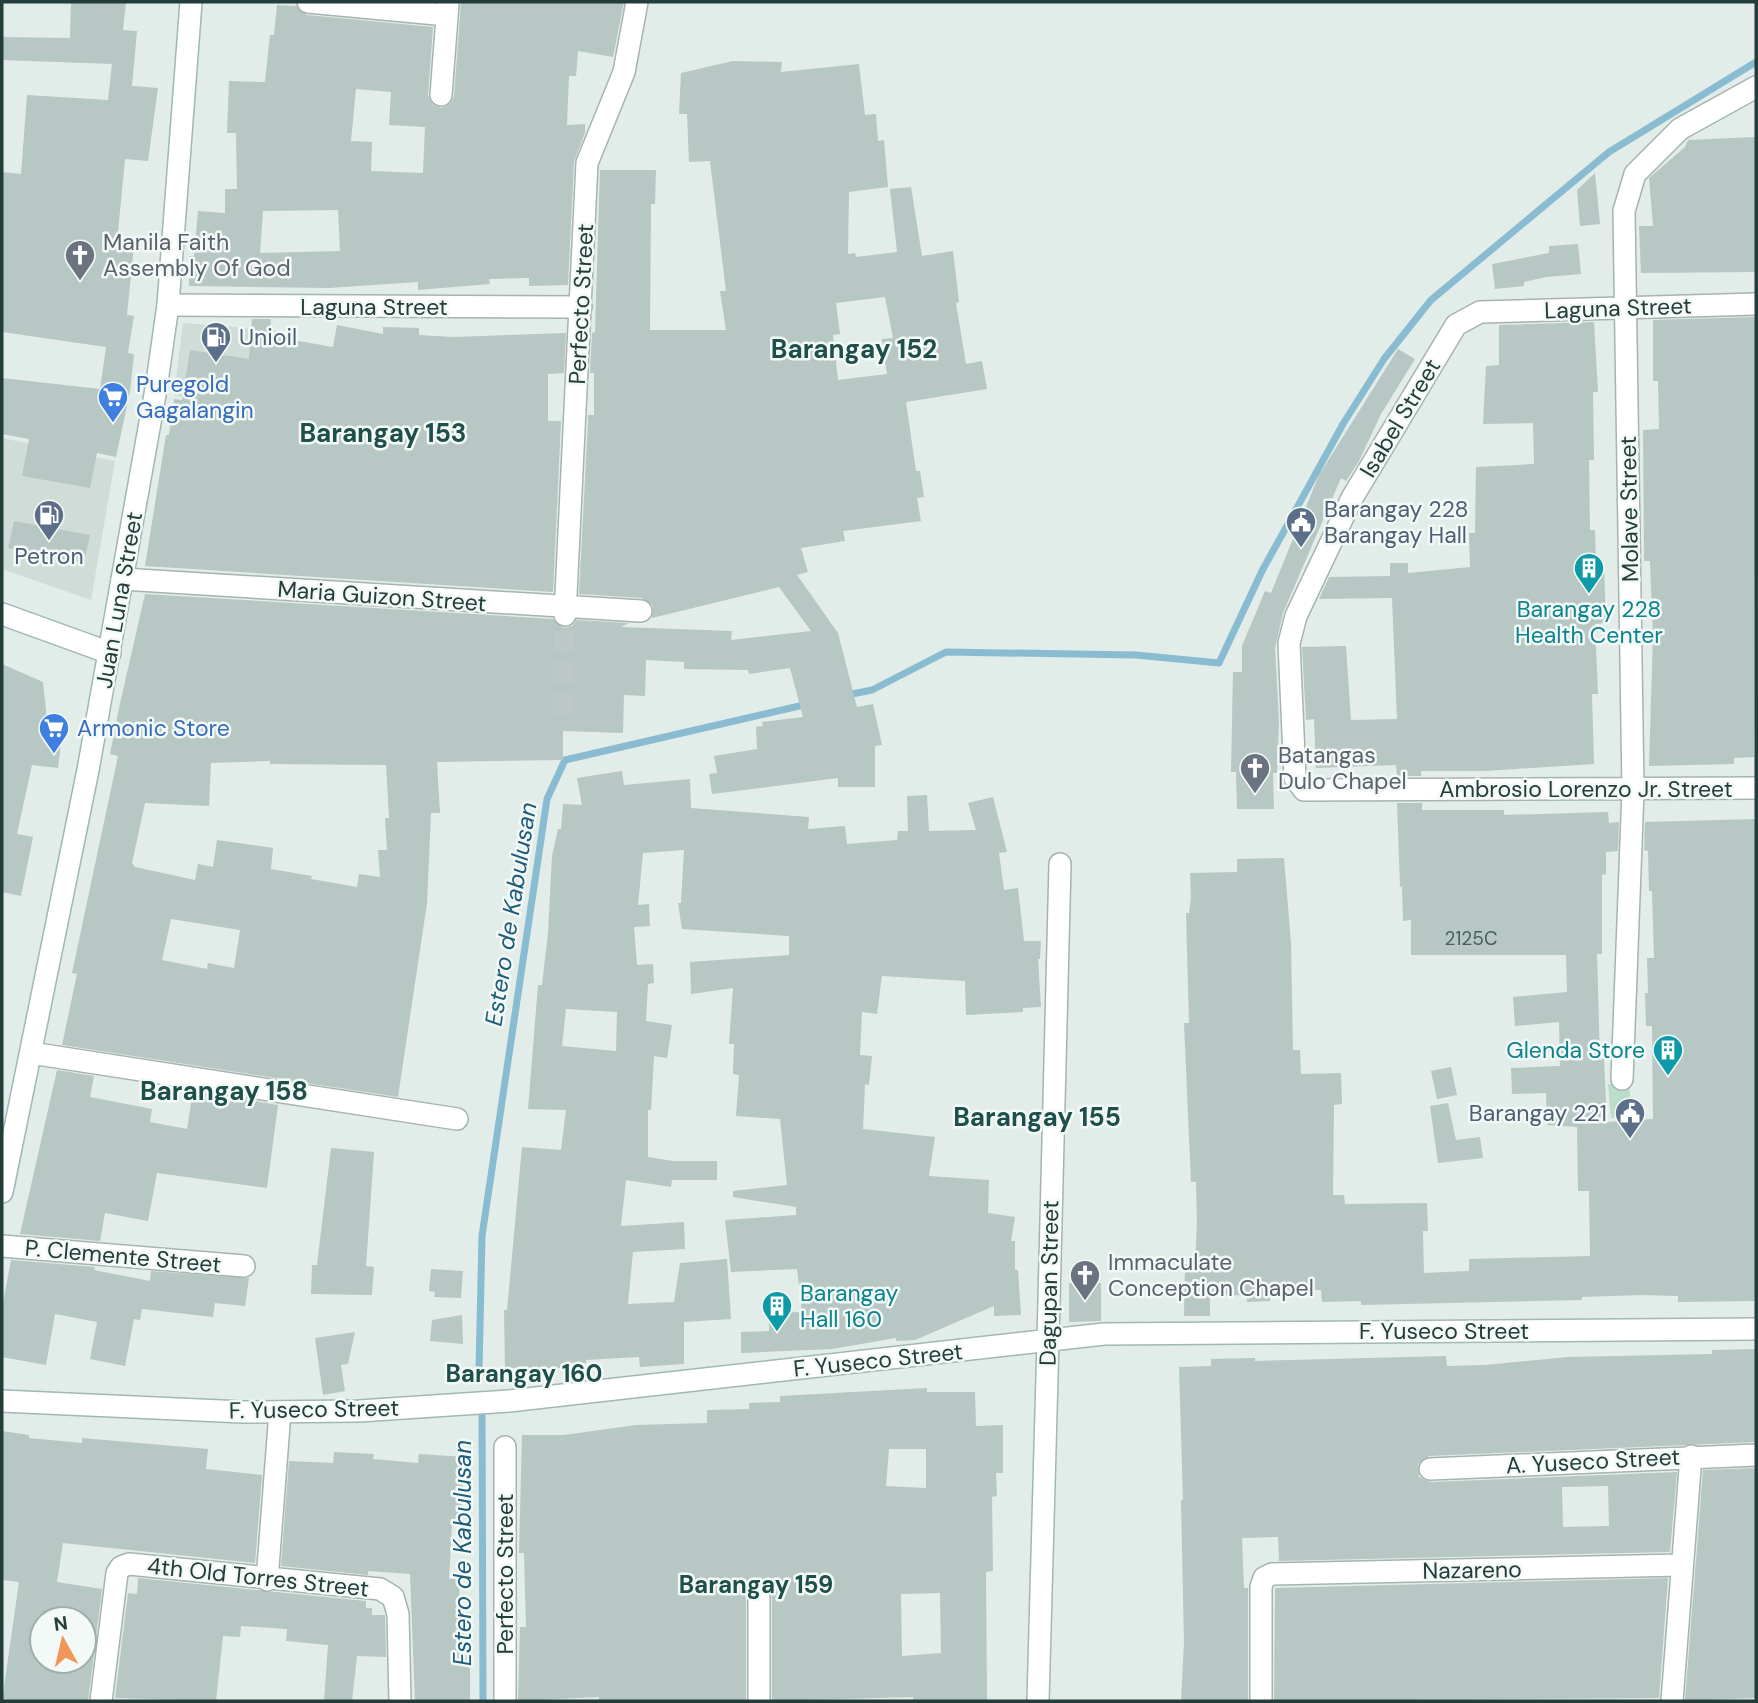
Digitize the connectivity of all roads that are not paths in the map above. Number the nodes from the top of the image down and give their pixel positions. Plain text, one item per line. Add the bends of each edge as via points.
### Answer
1 (191, 2) edge
2 (307, 2) edge
3 (638, 2) edge
4 (447, 9) edge
5 (1756, 87) edge
6 (441, 95) dead end
7 (168, 304) junction
8 (1756, 304) edge
9 (581, 307) junction
10 (1625, 308) junction
11 (1480, 312) joint
12 (122, 579) junction
13 (565, 611) junction
14 (641, 611) dead end
15 (2, 614) edge
16 (110, 653) junction
17 (1295, 778) joint
18 (1756, 788) edge
19 (1633, 791) junction
20 (1060, 864) dead end
21 (31, 1053) junction
22 (1622, 1079) dead end
23 (457, 1119) dead end
24 (2, 1192) edge
25 (2, 1246) edge
26 (244, 1266) dead end
27 (1756, 1329) edge
28 (1048, 1340) junction
29 (2, 1401) edge
30 (279, 1412) junction
31 (505, 1447) dead end
32 (1756, 1455) edge
33 (1691, 1456) junction
34 (1430, 1469) dead end
35 (1681, 1565) junction
36 (267, 1580) junction
37 (759, 1598) dead end
38 (102, 1701) edge
39 (400, 1701) edge
40 (505, 1701) edge
41 (759, 1701) edge
42 (1038, 1701) edge
43 (1261, 1701) edge
44 (1672, 1701) edge

1 - 7 street, Juan Luna Street
2 - 4 street
3 - 9 street, Perfecto Street via 624,72 587,163
4 - 6 street
5 - 10 street, Molave Street via 1680,129 1635,174 1624,211
7 - 9 street, Laguna Street
7 - 12 street, Juan Luna Street
8 - 10 street, Laguna Street
9 - 13 street, Perfecto Street
10 - 11 street, Laguna Street
10 - 19 street, Molave Street
11 - 17 street, Isabel Street via 1457,326 1402,415 1352,498 1296,616 1289,643
12 - 13 street, Maria Guizon Street
12 - 16 street, Juan Luna Street
13 - 14 street, Maria Guizon Street
15 - 16 street
16 - 21 street, Juan Luna Street
17 - 19 street, Ambrosio Lorenzo Jr. Street via 1304,790
18 - 19 street, Ambrosio Lorenzo Jr. Street
19 - 22 street, Molave Street
20 - 28 street, Dagupan Street
21 - 23 street
21 - 24 street, Juan Luna Street
25 - 26 street, P. Clemente Street
27 - 28 street, F. Yuseco Street via 1104,1334
28 - 30 street, F. Yuseco Street via 509,1401
28 - 42 street, Dagupan Street
29 - 30 street, F. Yuseco Street
30 - 36 street
31 - 40 street, Perfecto Street
32 - 33 street, A. Yuseco Street
33 - 34 street, A. Yuseco Street
33 - 35 street
35 - 43 street, Nazareno via 1272,1574 1264,1578 1261,1587
35 - 44 street
36 - 38 street, 4th Old Torres Street via 129,1564 121,1567
36 - 39 street, 4th Old Torres Street via 380,1589 393,1597 398,1614
37 - 41 street

